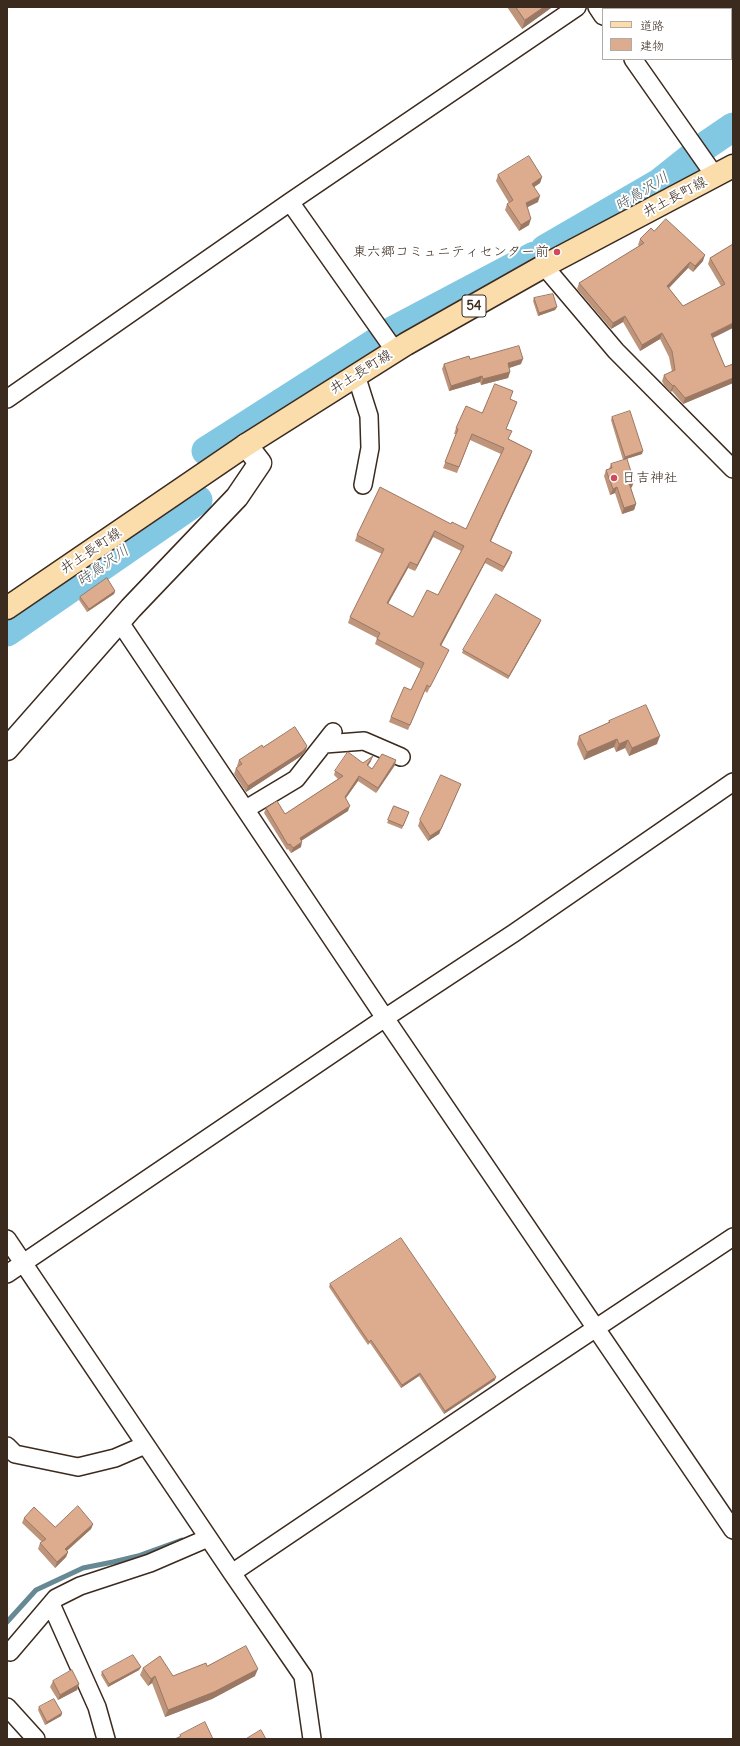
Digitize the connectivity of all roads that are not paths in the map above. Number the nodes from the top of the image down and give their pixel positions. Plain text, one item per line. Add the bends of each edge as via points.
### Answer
1 (576, 7) edge
2 (634, 60) edge
3 (711, 163) edge
4 (290, 202) junction
5 (544, 266) junction
6 (395, 351) junction
7 (356, 375) junction
8 (7, 399) edge
9 (246, 445) junction
10 (733, 469) edge
11 (363, 485) dead end
12 (7, 608) edge
13 (119, 621) junction
14 (7, 749) edge
15 (401, 757) dead end
16 (733, 782) edge
17 (246, 809) junction
18 (385, 1018) junction
19 (733, 1237) edge
20 (7, 1239) edge
21 (23, 1262) junction
22 (7, 1274) edge
23 (596, 1327) junction
24 (145, 1445) junction
25 (7, 1446) edge
26 (733, 1530) edge
27 (208, 1538) junction
28 (232, 1573) junction
29 (51, 1604) junction
30 (10, 1652) dead end
31 (7, 1707) edge
32 (36, 1739) edge
33 (106, 1739) edge
34 (312, 1739) edge

1 - 4 street
2 - 3 street
3 - 5 main road, 井土長町線 / 54
4 - 6 street
4 - 8 street
5 - 6 main road, 井土長町線 / 54
5 - 10 street via 616,351
6 - 7 main road, 井土長町線 / 54
7 - 9 main road, 井土長町線 / 54
7 - 11 street via 370,416 370,448
9 - 12 main road, 井土長町線 / 54
9 - 13 street via 260,463 237,497
13 - 14 street
13 - 17 street
15 - 17 street via 364,741 329,738 296,779
16 - 18 street via 514,933
17 - 18 street
18 - 21 street
18 - 23 street
19 - 23 street
20 - 21 street
21 - 22 street
21 - 24 street
23 - 26 street
23 - 28 street
24 - 25 street via 115,1458 78,1467 15,1454
24 - 27 street
27 - 28 street
27 - 29 street via 150,1563 80,1586 56,1598
28 - 34 street via 303,1676
29 - 30 street
29 - 33 street via 97,1707
31 - 32 street

